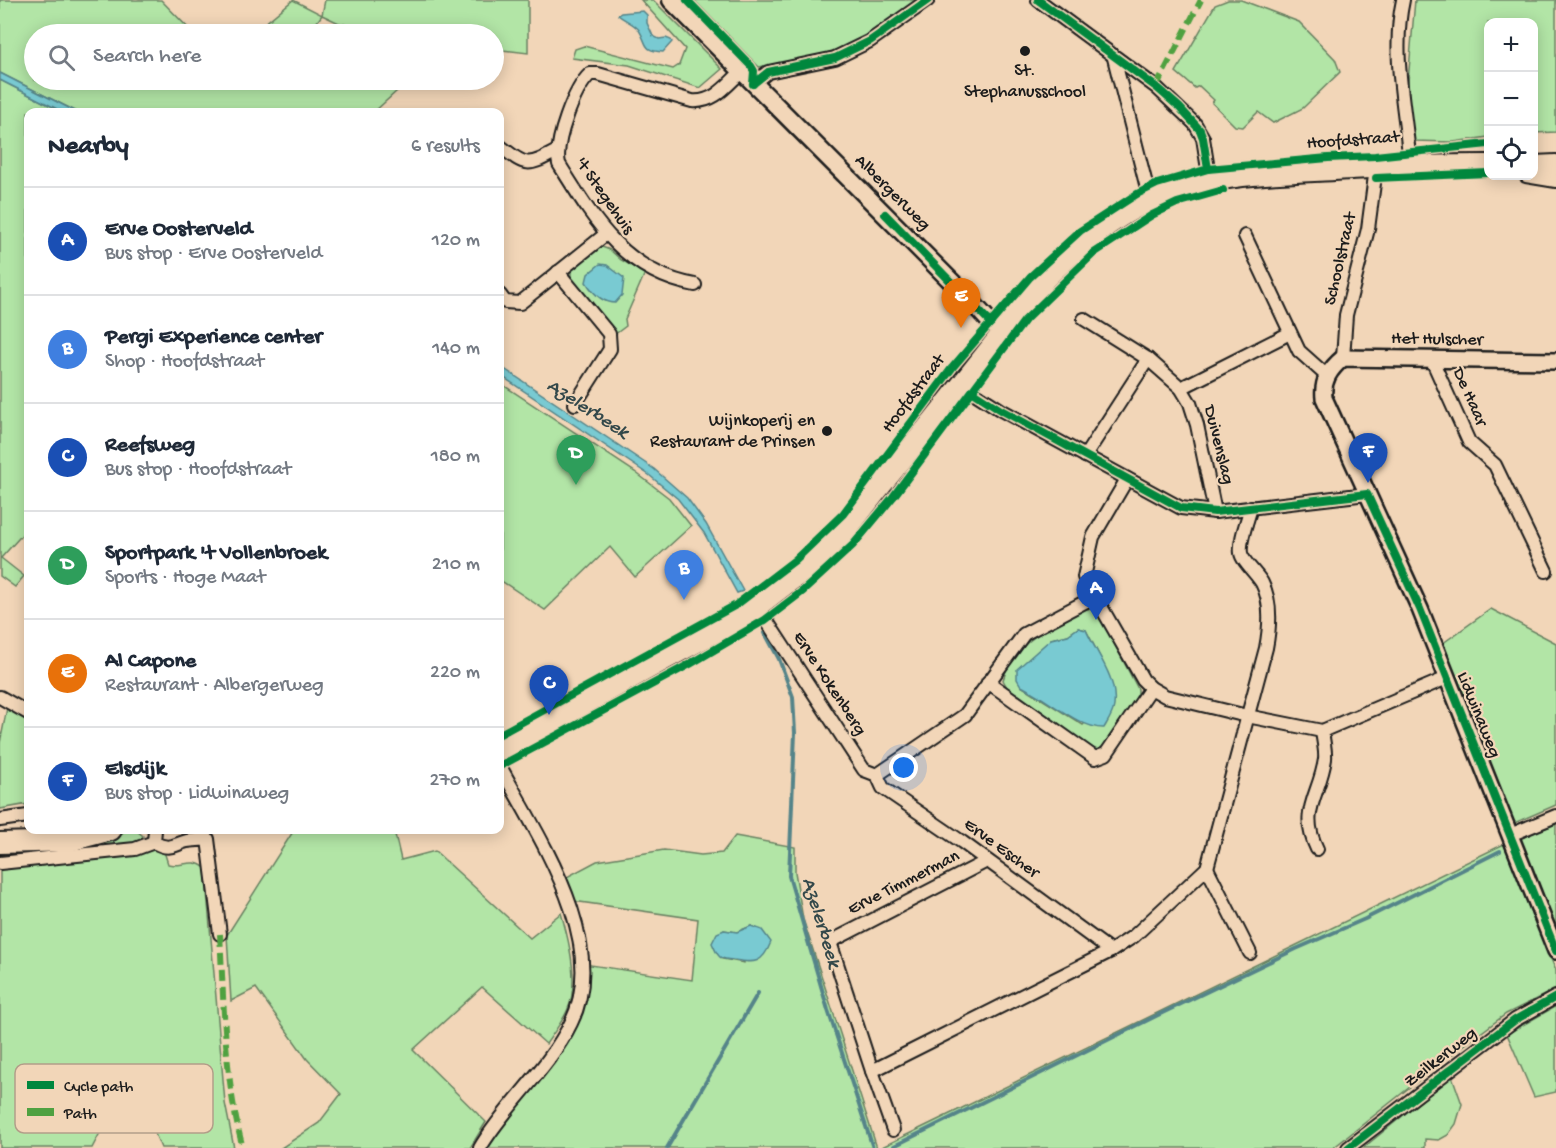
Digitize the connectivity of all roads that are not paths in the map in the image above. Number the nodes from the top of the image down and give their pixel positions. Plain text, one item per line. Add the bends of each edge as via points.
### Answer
1 (671, 0) edge
2 (927, 0) edge
3 (1038, 0) edge
4 (1403, 0) edge
5 (1114, 58) junction
6 (741, 72) junction
7 (753, 84) junction
8 (504, 149) edge
9 (557, 151) junction
10 (1538, 154) edge
11 (1556, 154) edge
12 (1484, 157) edge
13 (1444, 165) junction
14 (1484, 165) edge
15 (1556, 165) edge
16 (1410, 166) junction
17 (1538, 166) edge
18 (1376, 168) junction
19 (1538, 178) edge
20 (1556, 181) edge
21 (1210, 182) junction
22 (1150, 200) junction
23 (606, 234) junction
24 (1245, 236) dead end
25 (558, 273) junction
26 (695, 285) dead end
27 (504, 301) edge
28 (1084, 319) dead end
29 (1002, 331) junction
30 (1290, 333) junction
31 (1343, 358) junction
32 (1148, 359) junction
33 (1432, 360) junction
34 (1556, 361) edge
35 (1327, 376) junction
36 (1181, 388) junction
37 (973, 392) dead end
38 (575, 404) dead end
39 (1085, 456) junction
40 (1127, 479) junction
41 (1367, 494) junction
42 (1251, 507) junction
43 (1215, 512) junction
44 (1546, 571) dead end
45 (1096, 596) junction
46 (757, 606) junction
47 (1448, 678) junction
48 (988, 682) junction
49 (1151, 688) junction
50 (0, 697) edge
51 (24, 711) edge
52 (1247, 716) junction
53 (1322, 731) junction
54 (504, 748) edge
55 (504, 773) edge
56 (877, 775) junction
57 (1556, 816) edge
58 (24, 817) edge
59 (0, 820) edge
60 (24, 829) edge
61 (0, 831) edge
62 (96, 834) edge
63 (1510, 835) junction
64 (155, 836) edge
65 (0, 843) edge
66 (1317, 849) dead end
67 (987, 861) junction
68 (0, 863) edge
69 (1207, 868) junction
70 (220, 934) dead end
71 (1111, 951) junction
72 (1556, 951) edge
73 (1250, 953) dead end
74 (1556, 997) edge
75 (872, 1071) junction
76 (893, 1130) dead end
77 (480, 1148) edge
78 (1348, 1148) edge

1 - 6 main road, Albergerweg
2 - 7 street via 870,41 835,58 768,72
3 - 5 street
4 - 16 street via 1398,69
5 - 21 street via 1156,87 1195,124 1203,138
5 - 22 street
6 - 7 main road, Albergerweg
6 - 9 street, 't Stegehuis via 713,98 702,102 590,74 580,85
7 - 29 main road, Albergerweg
8 - 9 street via 522,163 535,163
9 - 23 street, 't Stegehuis via 559,164
10 - 11 main road
12 - 13 main road, Hoofdstraat
13 - 14 main road, Hoofdstraat
13 - 16 main road, Hoofdstraat
15 - 17 main road
16 - 18 main road, Hoofdstraat
18 - 21 main road, Hoofdstraat via 1278,172
18 - 31 street, Schoolstraat via 1368,230 1346,315
19 - 20 street
21 - 22 main road, Hoofdstraat
22 - 29 main road, Hoofdstraat via 1070,254
23 - 25 street
23 - 26 street, 't Stegehuis via 637,261
24 - 30 street
25 - 27 street via 520,303
25 - 38 street via 609,334 610,349
28 - 32 street, Duivenslag
29 - 46 main road, Hoofdstraat via 842,535
30 - 35 street via 1299,351
30 - 36 street, Duivenslag
31 - 33 street, Het Hulscher
31 - 35 street
32 - 36 street, Duivenslag
32 - 39 street
33 - 34 street, Het Hulscher
33 - 44 street, De Haar via 1469,442 1495,465
35 - 41 street, Lidwinaweg via 1323,398
36 - 43 street, Duivenslag via 1197,424
37 - 39 street
39 - 40 street
40 - 43 street via 1181,507
40 - 45 street via 1093,537 1087,557 1084,577
41 - 42 street
41 - 47 street, Lidwinaweg
42 - 43 street
42 - 52 street via 1241,556 1263,584 1270,618
45 - 48 street via 1024,634
45 - 49 street
46 - 54 main road, Hoofdstraat via 676,655
46 - 56 street, Erve Kokenberg via 864,770
47 - 53 street
47 - 63 street, Lidwinaweg
48 - 49 street via 1095,758 1106,753
48 - 56 street via 965,715
49 - 52 street via 1165,696
50 - 51 street
52 - 53 street
52 - 69 street
53 - 66 street via 1325,758 1308,820
55 - 77 street via 556,867 569,902 580,949 581,993 558,1044
56 - 67 street, Erve Escher via 883,788
57 - 63 street
58 - 59 street
60 - 61 main road
62 - 65 main road via 69,841
63 - 72 street, Lidwinaweg
64 - 68 street via 135,849
64 - 70 street via 163,847 208,839
67 - 71 street, Erve Escher
67 - 75 street, Erve Timmerman via 830,942
69 - 71 street via 1134,936
69 - 73 street
71 - 75 street
74 - 78 street, Zeilkerweg via 1515,1020
75 - 76 street, Erve Timmerman

